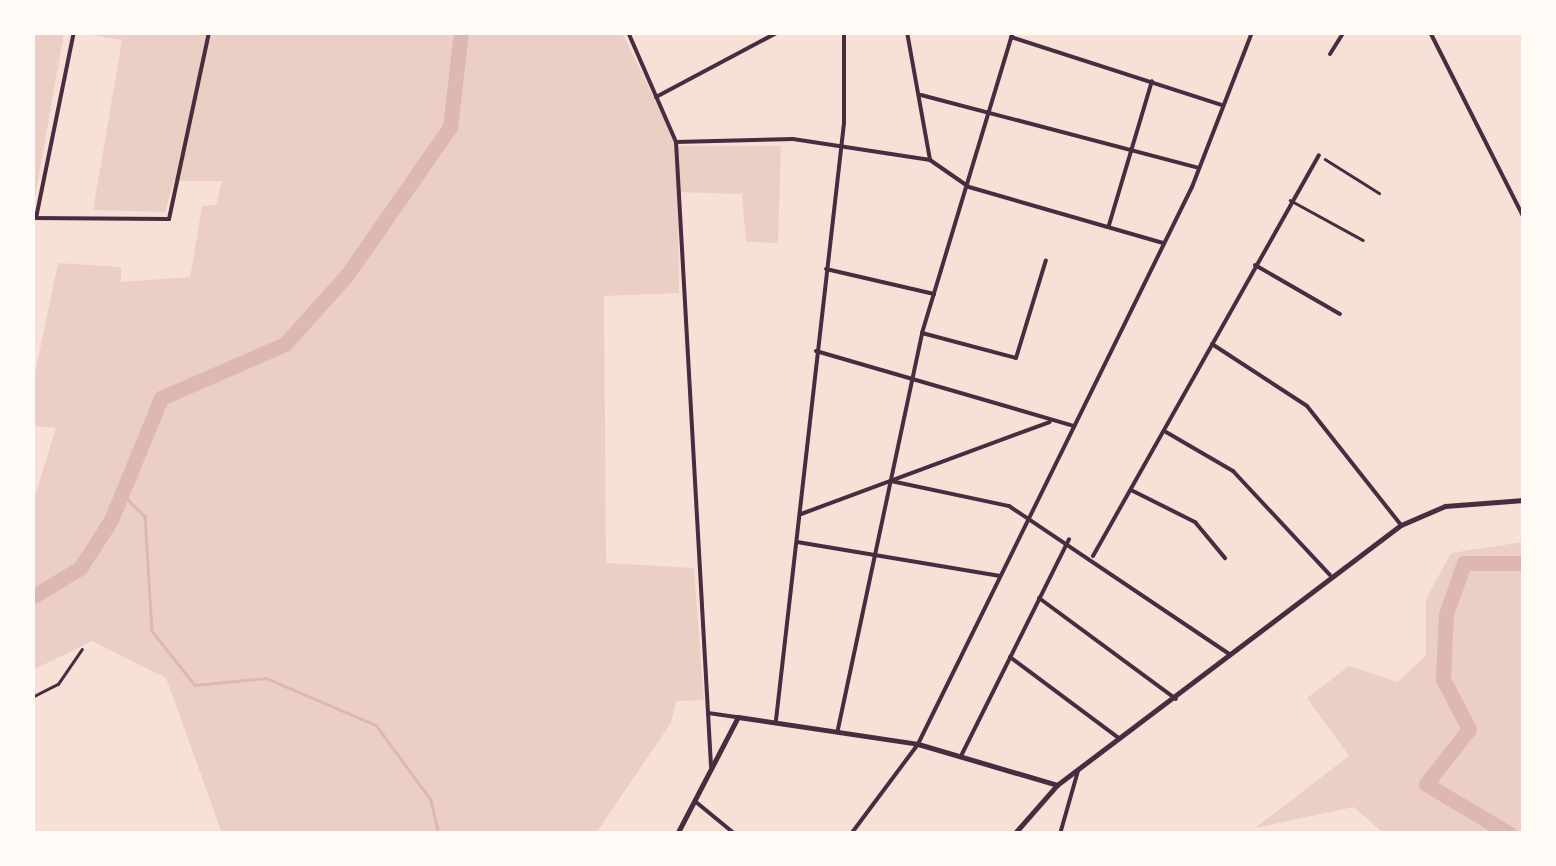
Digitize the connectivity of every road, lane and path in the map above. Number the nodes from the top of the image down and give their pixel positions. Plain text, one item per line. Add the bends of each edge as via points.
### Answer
1 (74, 32) edge
2 (209, 32) edge
3 (628, 32) edge
4 (778, 32) edge
5 (844, 32) edge
6 (907, 32) edge
7 (1252, 32) edge
8 (1344, 32) edge
9 (1430, 32) edge
10 (1012, 35) edge
11 (1330, 54) dead end
12 (1152, 81) junction
13 (921, 95) junction
14 (656, 97) junction
15 (1222, 105) junction
16 (991, 108) junction
17 (676, 142) junction
18 (840, 146) junction
19 (1131, 149) junction
20 (1319, 155) joint
21 (930, 160) junction
22 (1199, 168) junction
23 (968, 187) junction
24 (1378, 194) dead end
25 (1290, 200) junction
26 (34, 218) edge
27 (1524, 218) edge
28 (1108, 227) junction
29 (1363, 240) dead end
30 (1164, 243) junction
31 (1046, 260) dead end
32 (1255, 265) junction
33 (826, 269) junction
34 (934, 294) junction
35 (1340, 314) dead end
36 (922, 333) junction
37 (1212, 344) junction
38 (816, 350) junction
39 (912, 379) junction
40 (1050, 422) junction
41 (1074, 426) junction
42 (1165, 432) junction
43 (891, 480) junction
44 (1132, 490) junction
45 (1524, 500) edge
46 (799, 515) junction
47 (1029, 516) junction
48 (1401, 526) junction
49 (1070, 539) junction
50 (796, 542) junction
51 (875, 550) junction
52 (1093, 556) junction
53 (1225, 558) dead end
54 (1330, 575) junction
55 (1000, 576) junction
56 (1039, 598) junction
57 (82, 649) dead end
58 (1232, 656) junction
59 (1010, 657) junction
60 (32, 696) edge
61 (1176, 698) junction
62 (708, 713) junction
63 (738, 717) junction
64 (776, 720) junction
65 (838, 730) junction
66 (1120, 740) junction
67 (918, 744) junction
68 (962, 754) junction
69 (711, 766) junction
70 (1078, 770) junction
71 (1057, 785) junction
72 (696, 802) junction
73 (853, 831) edge
74 (677, 834) edge
75 (736, 834) edge
76 (862, 834) edge
77 (1014, 834) edge
78 (1060, 834) edge

1 - 26 street
2 - 26 street via 169,219
3 - 14 street
4 - 14 street
5 - 18 street
6 - 13 street
7 - 15 street
8 - 11 street
9 - 27 street
10 - 12 street
10 - 16 street
12 - 15 street
12 - 19 street
13 - 16 street
13 - 21 street
14 - 17 street
15 - 22 street
16 - 19 street
16 - 23 street
17 - 18 street
17 - 62 street
18 - 21 street
18 - 33 street
19 - 22 street
19 - 28 street
20 - 24 path
20 - 25 street
21 - 23 street
22 - 30 street
23 - 28 street
23 - 34 street
25 - 29 lane
25 - 32 street
28 - 30 street
30 - 41 street
31 - 36 street via 1016,358
32 - 35 street
32 - 37 street
33 - 34 street
33 - 38 street
34 - 36 street
36 - 39 street
37 - 42 street
37 - 48 street via 1307,406
38 - 39 street
38 - 46 street
39 - 40 street
39 - 43 street
40 - 41 street
40 - 43 street
41 - 47 street
42 - 44 street
42 - 54 street via 1233,471
43 - 46 street
43 - 47 street
43 - 51 street
44 - 52 street
44 - 53 street via 1195,522
45 - 48 main road via 1445,506
46 - 50 street
47 - 49 street
47 - 55 street
48 - 54 main road
49 - 52 street
49 - 56 street
50 - 51 street
50 - 64 street
51 - 55 street
51 - 65 street
52 - 58 street
54 - 58 main road
55 - 67 street
56 - 59 street
56 - 61 street
57 - 60 lane via 58,684
58 - 61 main road
59 - 66 street
59 - 68 street
61 - 66 main road
62 - 63 street
62 - 69 street
63 - 64 main road
63 - 69 main road
64 - 65 main road
65 - 67 main road
66 - 70 main road
67 - 68 main road
67 - 73 street
68 - 71 main road
69 - 72 main road
70 - 71 main road
70 - 78 street
71 - 77 main road
72 - 74 main road
72 - 75 street
73 - 76 street

